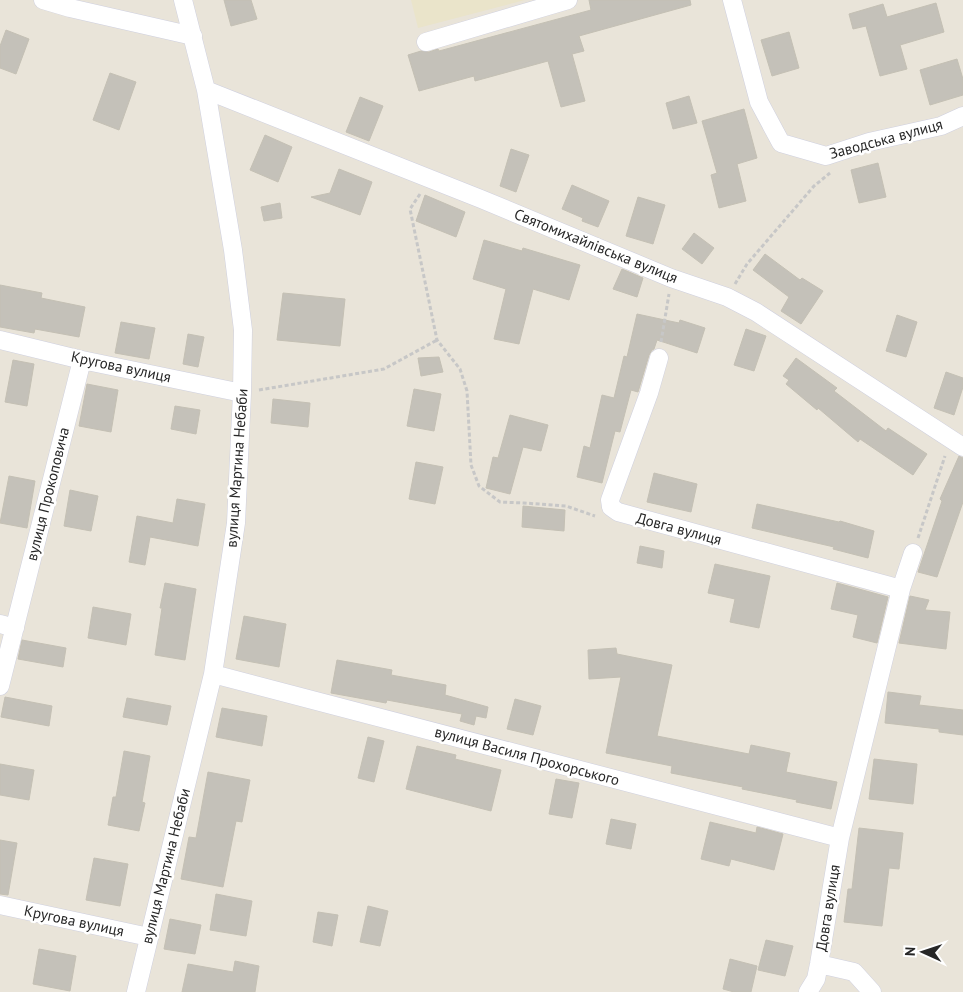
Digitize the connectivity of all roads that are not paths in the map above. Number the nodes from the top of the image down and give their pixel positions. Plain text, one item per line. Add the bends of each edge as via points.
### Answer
1 (43, 0) edge
2 (183, 0) edge
3 (568, 0) edge
4 (732, 0) edge
5 (193, 36) junction
6 (426, 42) dead end
7 (206, 90) junction
8 (963, 116) edge
9 (0, 340) edge
10 (658, 358) road end
11 (82, 360) junction
12 (242, 393) junction
13 (955, 448) edge
14 (913, 552) road end
15 (901, 589) junction
16 (7, 626) edge
17 (213, 674) junction
18 (0, 686) edge
19 (840, 838) junction
20 (0, 905) edge
21 (149, 937) junction
22 (819, 964) junction
23 (136, 992) edge
24 (808, 992) edge
25 (872, 992) edge

1 - 5 street
2 - 5 street, вулиця Мартина Небаби
3 - 6 street
4 - 8 street, Заводська вулиця via 759,102 781,143 826,156 869,142 941,126
5 - 7 street, вулиця Мартина Небаби
7 - 12 street, вулиця Мартина Небаби via 243,330
7 - 13 street, Святомихайлівська вулиця via 672,278 727,297 756,312
9 - 11 street, Кругова вулиця
10 - 15 street, Довга вулиця via 650,393 610,500 611,507 618,512
11 - 12 street, Кругова вулиця
11 - 16 street, вулиця Прокоповича
12 - 17 street, вулиця Мартина Небаби via 236,524
14 - 15 street, Довга вулиця
15 - 19 street, Довга вулиця
16 - 18 street, вулиця Прокоповича
17 - 19 street, вулиця Василя Прохорського
17 - 21 street, вулиця Мартина Небаби
19 - 22 street, Довга вулиця
20 - 21 street, Кругова вулиця
21 - 23 street, вулиця Мартина Небаби
22 - 24 street, Довга вулиця via 816,979
22 - 25 street via 854,972

